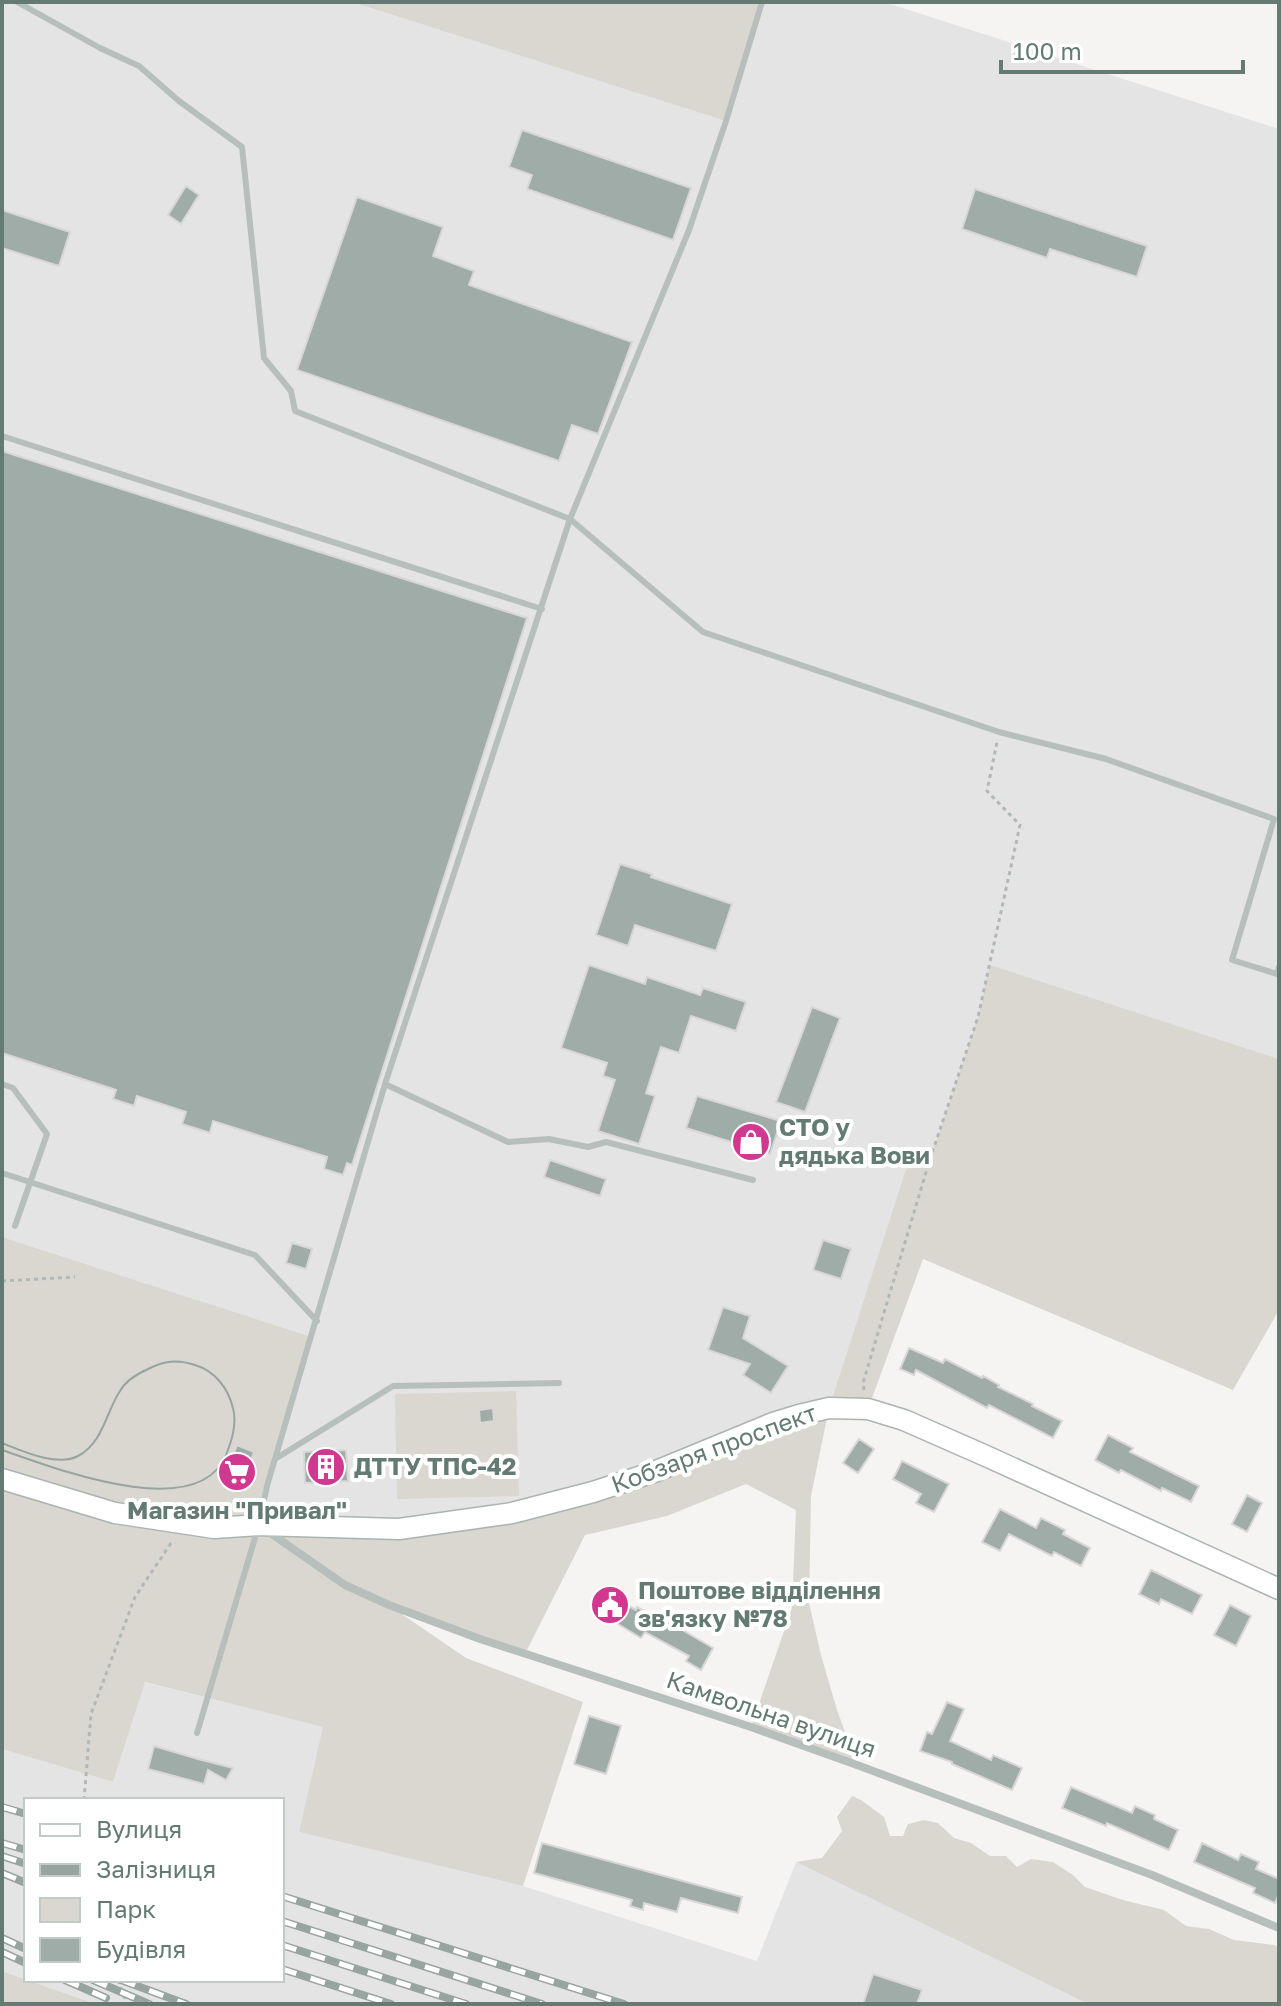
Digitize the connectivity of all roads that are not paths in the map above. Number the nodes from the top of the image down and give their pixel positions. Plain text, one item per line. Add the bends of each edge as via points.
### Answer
1 (17, 2) edge
2 (762, 2) edge
3 (2, 436) edge
4 (570, 519) junction
5 (542, 609) junction
6 (1279, 967) edge
7 (2, 1084) edge
8 (385, 1084) junction
9 (2, 1173) edge
10 (753, 1180) dead end
11 (30, 1182) junction
12 (15, 1226) dead end
13 (317, 1321) junction
14 (559, 1383) dead end
15 (275, 1459) junction
16 (2, 1479) edge
17 (259, 1525) junction
18 (1279, 1589) edge
19 (197, 1733) dead end
20 (1279, 1928) edge

1 - 4 lane via 139,66 242,147 264,358 291,391 295,411
2 - 4 lane via 689,230
3 - 5 lane
4 - 5 lane
4 - 6 lane via 703,632 999,732 1106,759 1274,819 1232,960 1277,974
5 - 8 lane
7 - 11 lane via 13,1088 47,1134
8 - 10 lane via 508,1142 549,1139 588,1147 606,1142
8 - 13 lane
9 - 11 lane
11 - 12 lane
11 - 13 lane via 255,1255
13 - 15 lane
14 - 15 lane via 393,1386
15 - 17 lane
16 - 17 main road, Кобзаря проспект via 115,1513 214,1528
17 - 18 main road, Кобзаря проспект via 399,1529 512,1513 654,1472 799,1415 829,1408 868,1409 973,1450
17 - 19 lane
17 - 20 street, Камвольна вулиця via 345,1585 389,1605 857,1765

